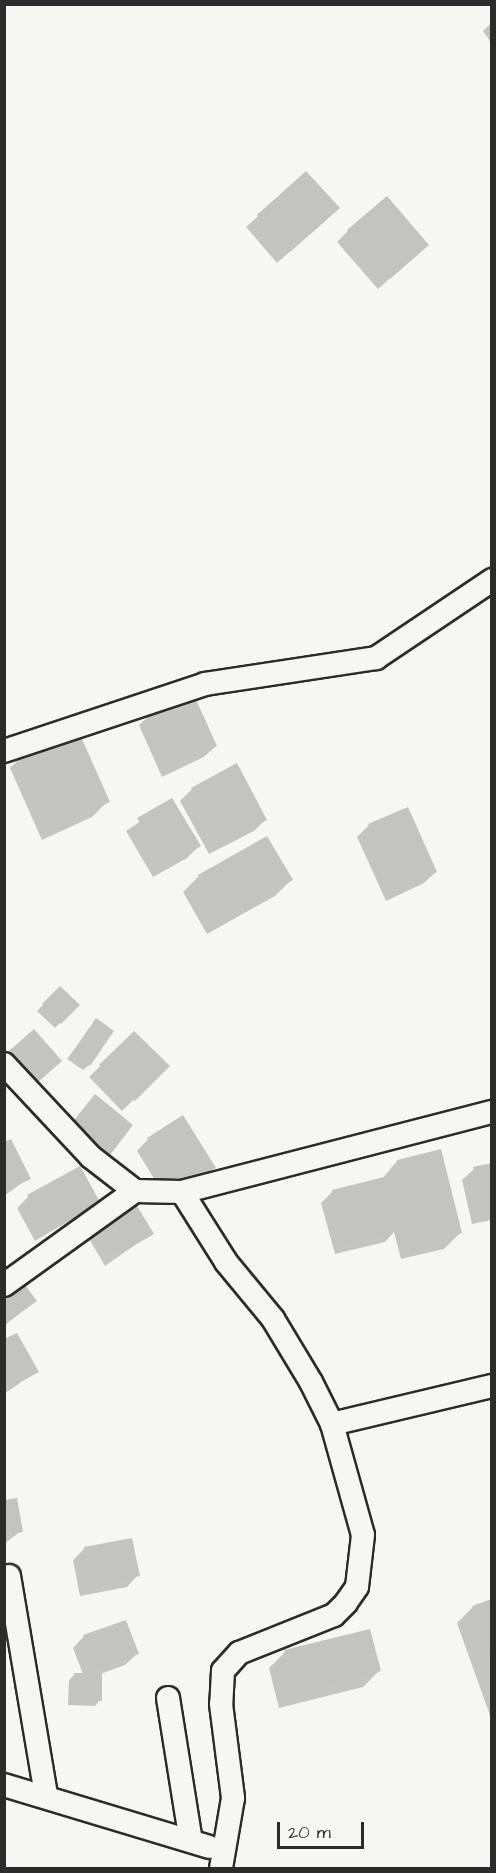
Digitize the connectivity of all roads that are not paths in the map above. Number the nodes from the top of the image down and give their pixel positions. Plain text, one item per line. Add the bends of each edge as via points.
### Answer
1 (492, 580) edge
2 (4, 751) edge
3 (4, 1064) edge
4 (492, 1112) edge
5 (135, 1191) junction
6 (182, 1192) junction
7 (4, 1285) edge
8 (492, 1386) edge
9 (332, 1424) junction
10 (9, 1576) dead end
11 (168, 1698) dead end
12 (4, 1785) edge
13 (46, 1795) junction
14 (221, 1869) edge

1 - 2 street via 376,658 205,684
3 - 5 street via 91,1156
4 - 6 street
5 - 6 street
5 - 7 street
6 - 9 street via 226,1262 279,1329
8 - 9 street
9 - 14 street via 363,1535 357,1587 334,1615 239,1653 223,1671 221,1704 233,1798
10 - 13 street
11 - 13 street via 200,1844
12 - 13 street

